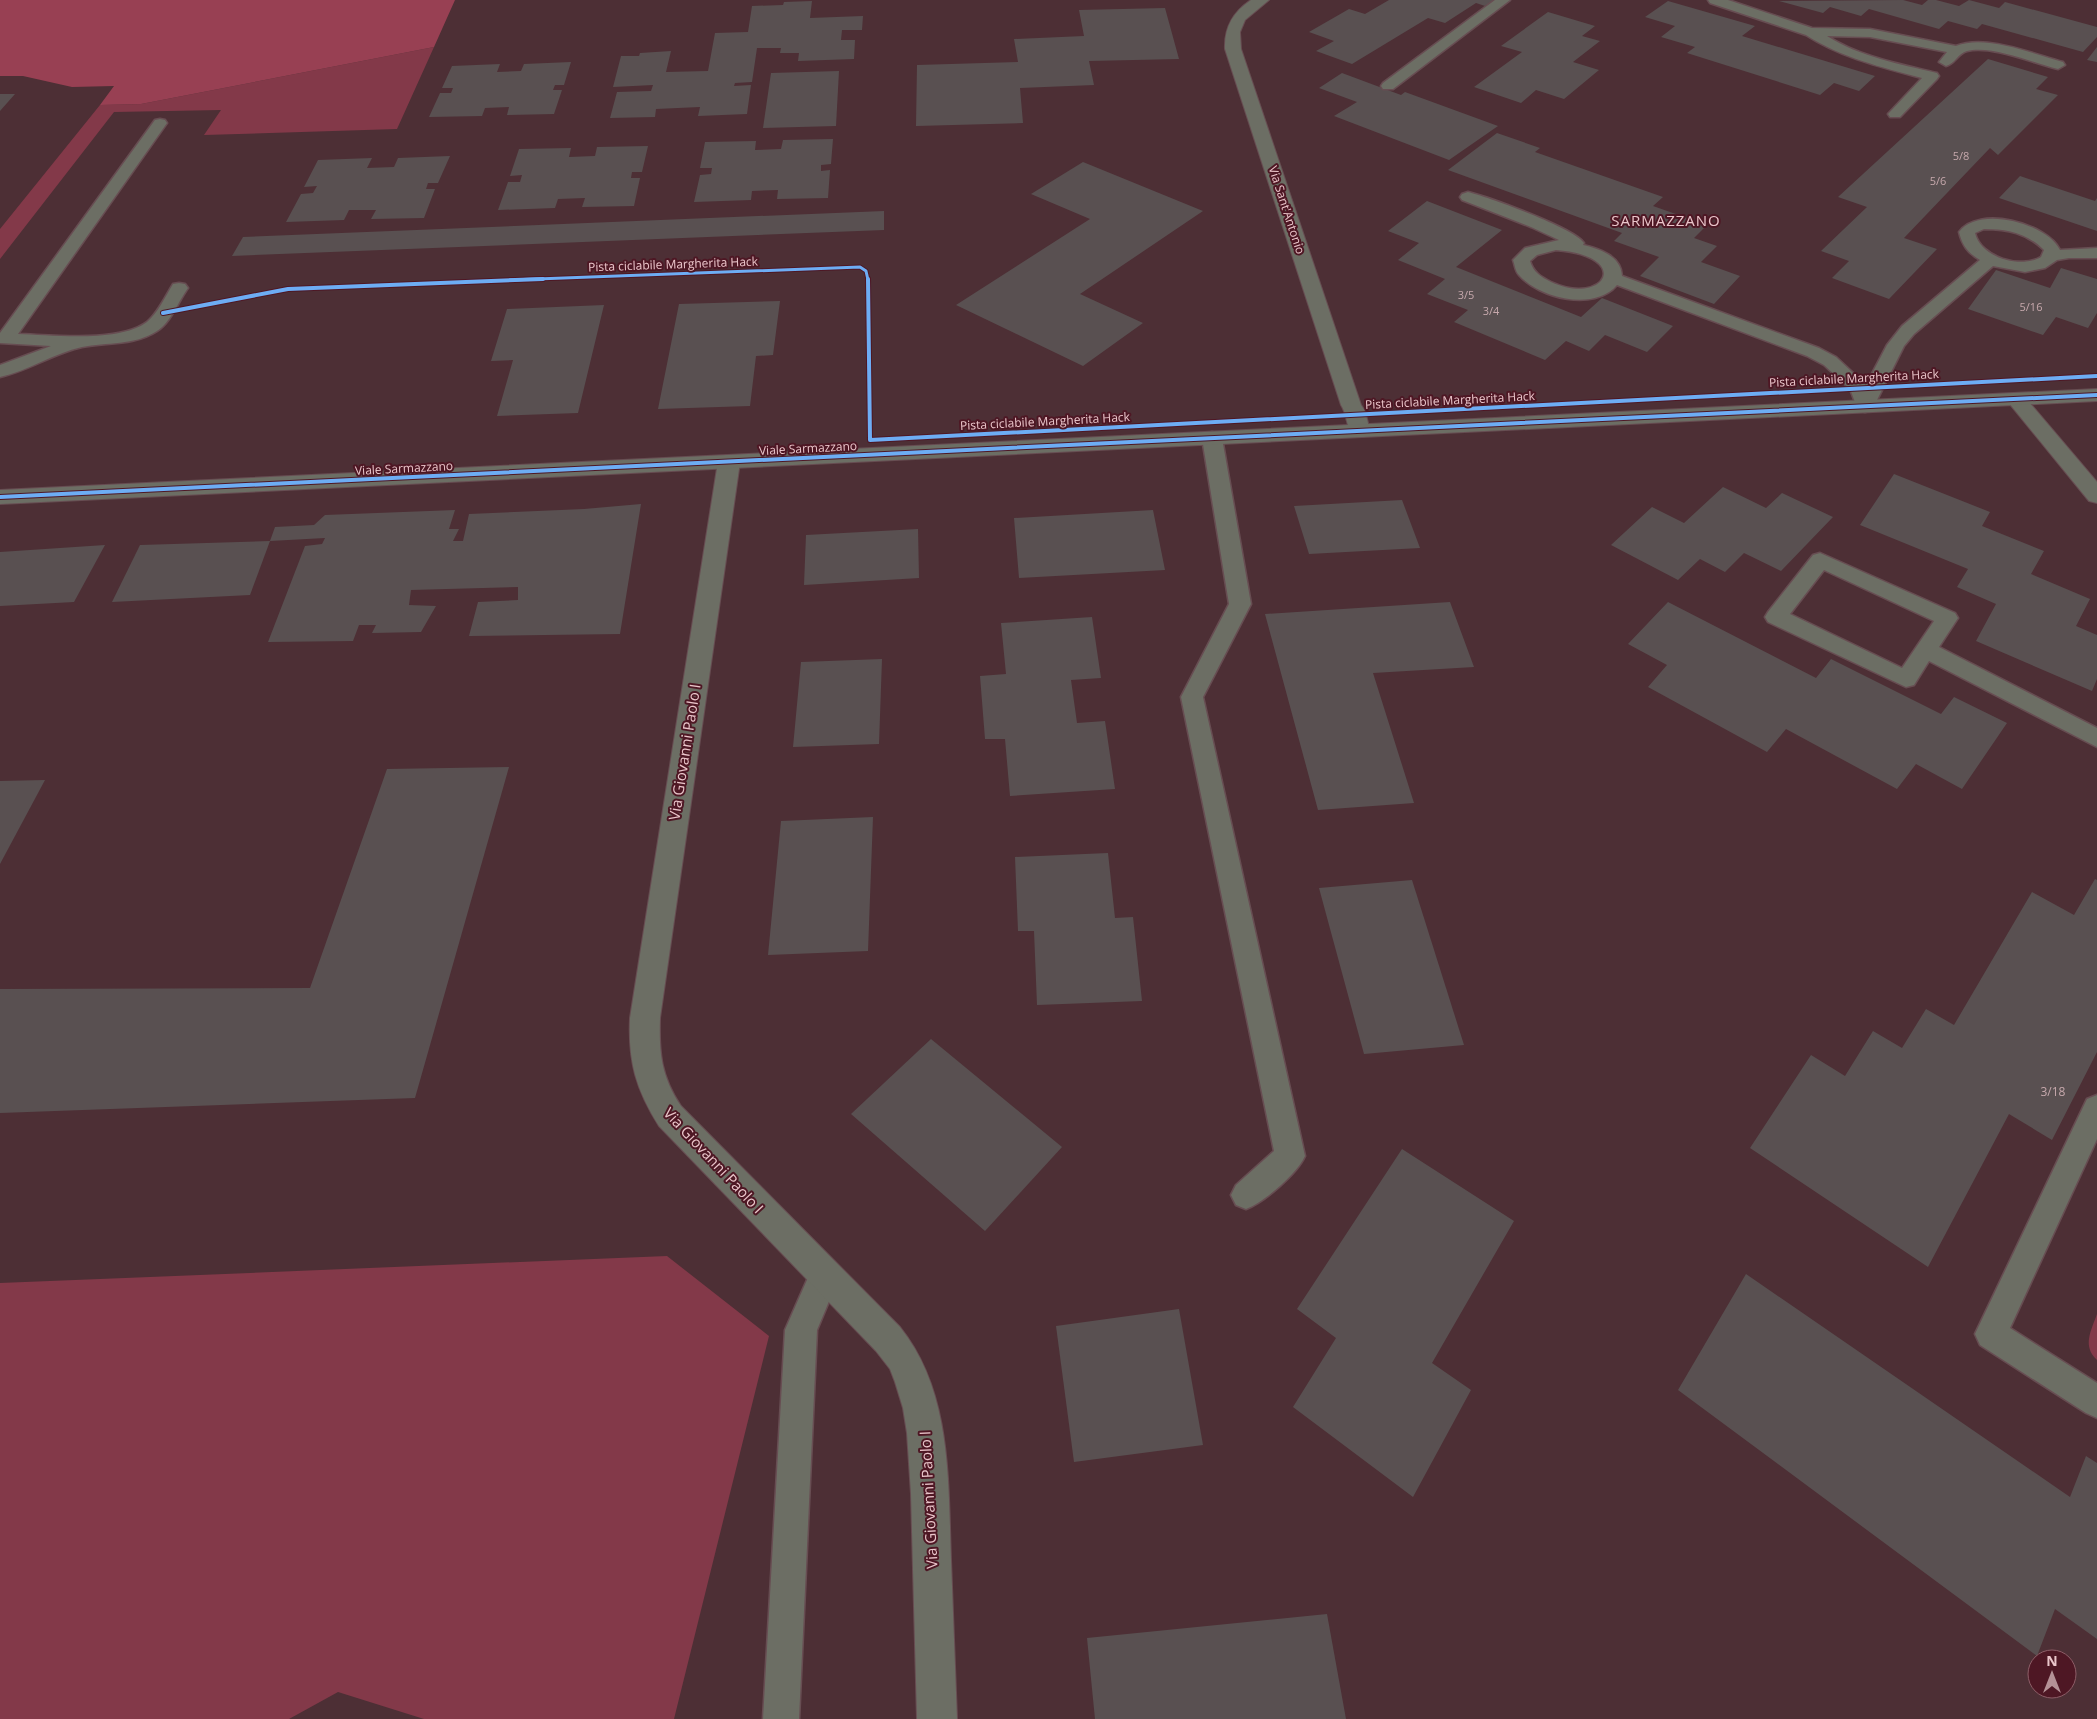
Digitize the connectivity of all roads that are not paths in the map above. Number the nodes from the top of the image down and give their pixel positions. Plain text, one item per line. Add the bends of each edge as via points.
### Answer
1 (1262, 0) edge
2 (1504, 0) edge
3 (1715, 0) edge
4 (1811, 32) junction
5 (1957, 50) junction
6 (2058, 65) dead end
7 (1932, 76) junction
8 (1388, 86) dead end
9 (1895, 114) dead end
10 (160, 123) dead end
11 (1468, 197) dead end
12 (1585, 249) junction
13 (2097, 253) edge
14 (2053, 256) junction
15 (1991, 259) junction
16 (1613, 278) junction
17 (179, 288) dead end
18 (4, 338) edge
19 (80, 342) junction
20 (0, 372) edge
21 (2097, 395) edge
22 (2016, 399) junction
23 (1865, 406) junction
24 (1360, 431) junction
25 (1212, 438) junction
26 (728, 462) junction
27 (2097, 496) edge
28 (0, 497) edge
29 (1926, 650) junction
30 (2097, 738) edge
31 (2097, 1108) edge
32 (1246, 1195) dead end
33 (825, 1275) junction
34 (2097, 1402) edge
35 (782, 1719) edge
36 (937, 1719) edge

1 - 24 street, Via Sant'Antonio via 1236,20 1232,33 1233,49
2 - 8 lane
3 - 4 lane
4 - 5 lane via 1878,34
4 - 7 lane via 1850,54
5 - 6 lane via 1966,46 1988,48
5 - 7 lane
7 - 9 lane
10 - 18 lane
11 - 12 lane via 1558,233
12 - 16 lane via 1608,262
12 - 16 lane via 1556,245 1531,250 1524,256 1524,271 1542,286 1571,293 1599,290
13 - 14 lane via 2070,252
14 - 15 lane via 2042,265 2030,266
14 - 15 lane via 2046,242 2023,229 1995,224 1972,228 1966,239 1970,246
15 - 23 lane via 1908,330 1896,345
16 - 23 lane via 1813,352 1830,361 1858,387
17 - 19 lane via 157,322 145,331 120,338
18 - 19 lane
19 - 20 lane
21 - 22 street, Viale Sarmazzano
22 - 23 street, Viale Sarmazzano
22 - 27 street
23 - 24 street, Viale Sarmazzano
24 - 25 street, Viale Sarmazzano
25 - 26 street, Viale Sarmazzano
25 - 32 lane via 1240,604 1192,696 1290,1156
26 - 28 street, Viale Sarmazzano
26 - 33 street, Via Giovanni Paolo I via 645,1018 643,1050 657,1098 670,1116
29 - 29 lane via 1948,618 1820,560 1776,617 1906,679
29 - 30 lane
31 - 34 lane via 1991,1334
33 - 35 lane via 802,1330
33 - 36 street, Via Giovanni Paolo I via 902,1357 921,1408 928,1463

